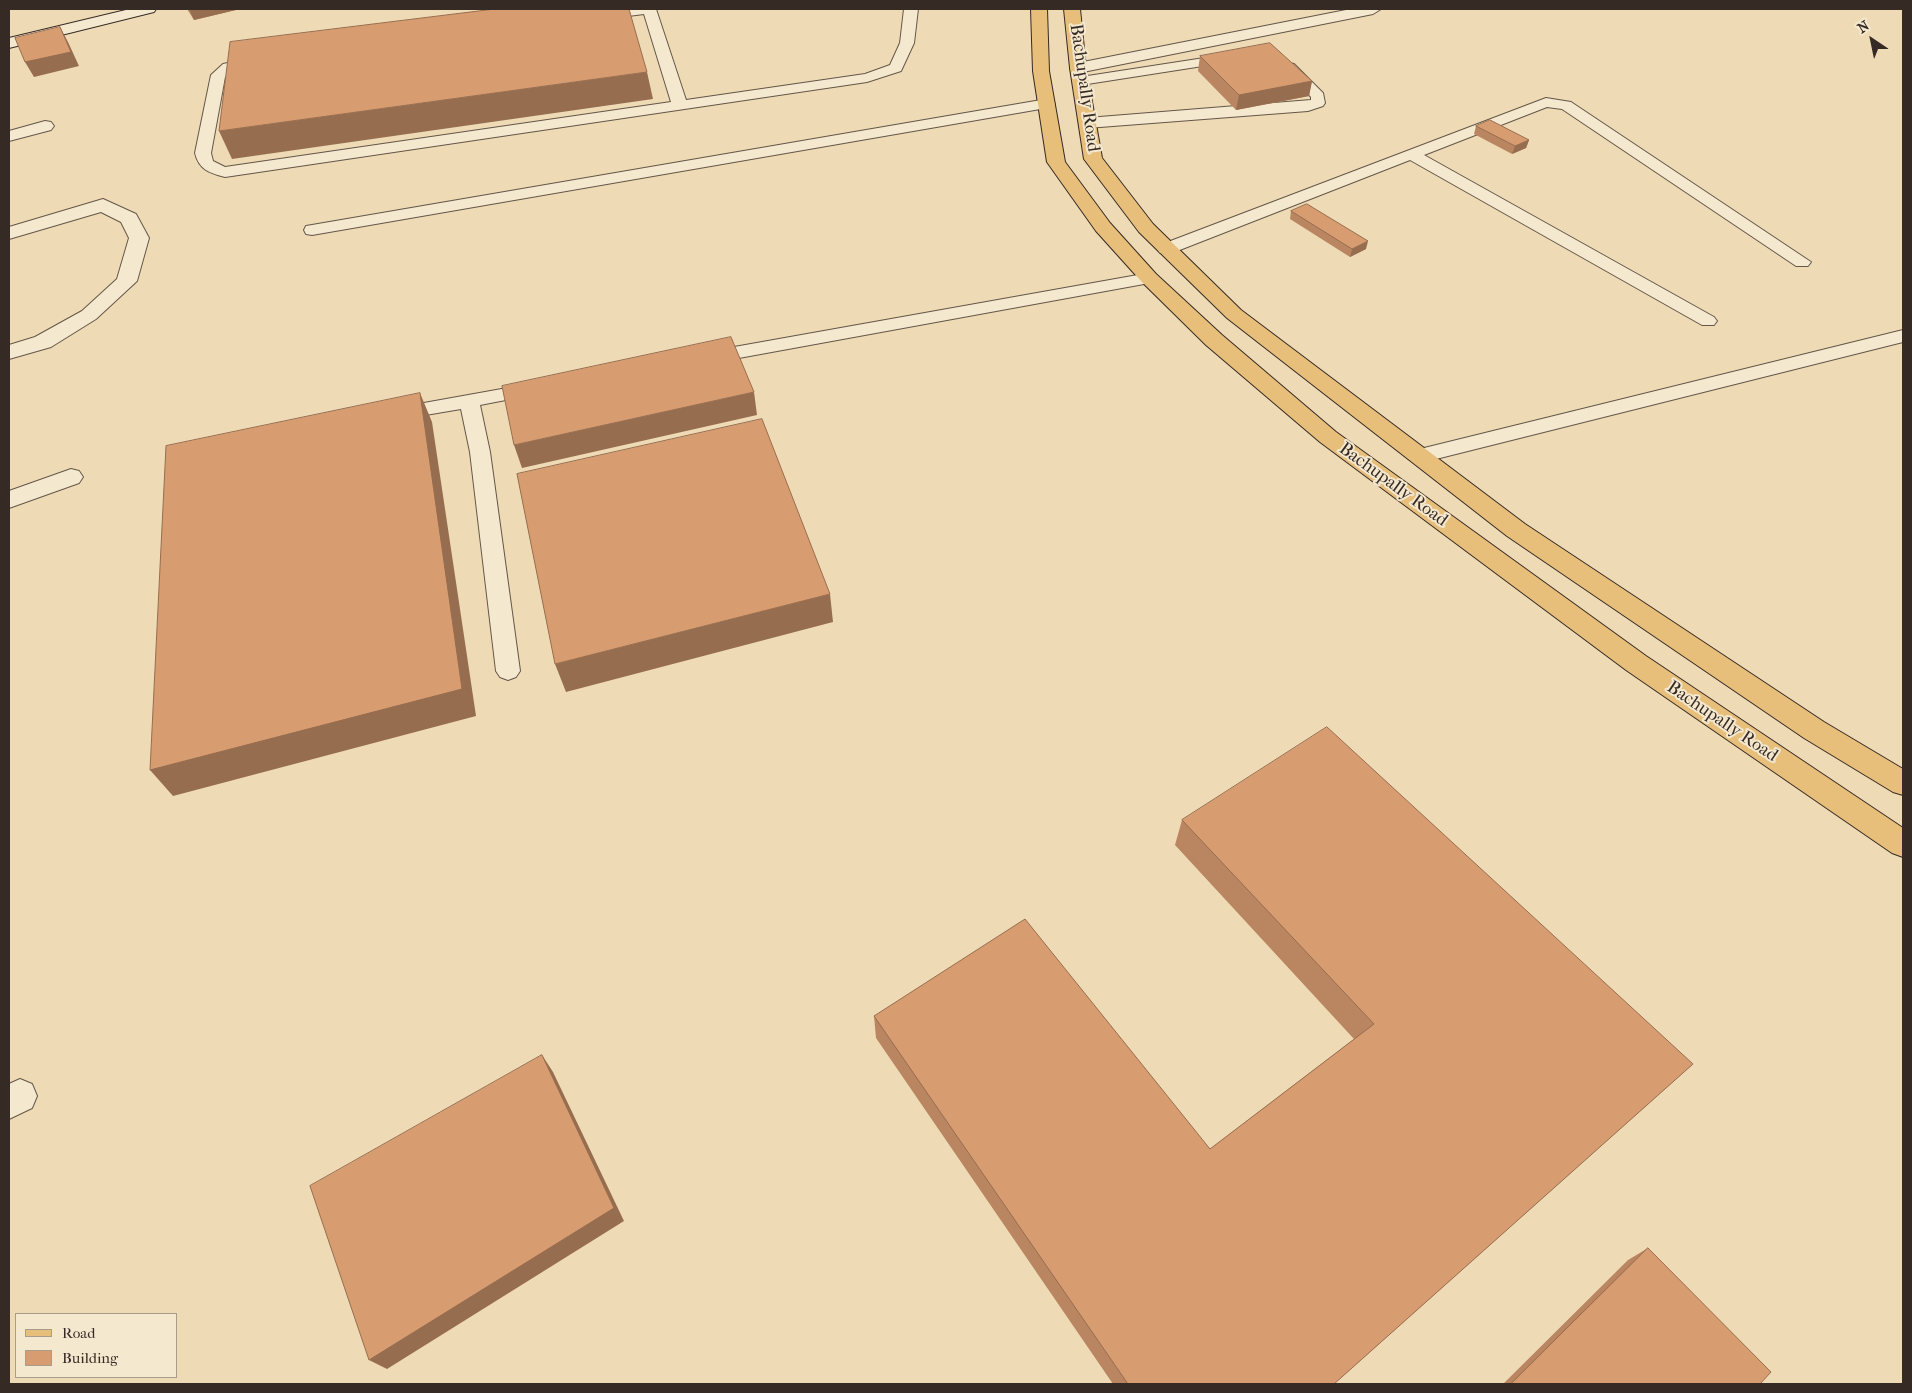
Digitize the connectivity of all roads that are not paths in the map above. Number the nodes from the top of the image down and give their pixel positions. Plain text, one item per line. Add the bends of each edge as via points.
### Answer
1 (148, 9) edge
2 (911, 9) edge
3 (1039, 9) edge
4 (1072, 9) edge
5 (1373, 9) edge
6 (580, 18) edge
7 (9, 43) edge
8 (1244, 56) edge
9 (1281, 58) edge
10 (273, 59) edge
11 (1080, 74) junction
12 (1046, 104) junction
13 (680, 106) junction
14 (1088, 123) junction
15 (45, 126) dead end
16 (9, 136) edge
17 (1411, 154) junction
18 (312, 230) dead end
19 (9, 233) edge
20 (1166, 249) junction
21 (1802, 262) dead end
22 (1149, 278) junction
23 (1708, 321) dead end
24 (1903, 336) edge
25 (9, 352) edge
26 (685, 362) edge
27 (548, 386) edge
28 (469, 401) junction
29 (374, 417) edge
30 (1420, 456) junction
31 (71, 477) dead end
32 (9, 500) edge
33 (508, 672) dead end
34 (1903, 783) edge
35 (1903, 844) edge

1 - 7 street
2 - 13 lane via 907,43 896,68 867,78
3 - 12 main road, Bachupally Road via 1041,71
4 - 11 main road, Bachupally Road
5 - 11 street
6 - 13 lane via 648,9
8 - 11 lane
9 - 14 lane via 1318,96 1318,103
10 - 13 lane via 228,67 218,75 203,153 204,161 212,169 225,172
11 - 14 main road, Bachupally Road
12 - 18 lane
12 - 22 main road, Bachupally Road via 1056,162 1103,227
14 - 20 main road, Bachupally Road via 1093,159
15 - 16 street
17 - 20 lane
17 - 21 lane via 1546,102 1566,105
17 - 23 lane
19 - 25 street via 103,205 129,218 139,238 127,281 89,315 43,342
20 - 30 main road, Bachupally Road via 1234,314
22 - 26 lane
22 - 35 main road, Bachupally Road via 1214,340 1328,436 1636,663
24 - 30 lane
27 - 28 lane
28 - 29 lane
28 - 33 lane via 480,452
30 - 34 main road, Bachupally Road via 1516,530 1814,730
31 - 32 street

